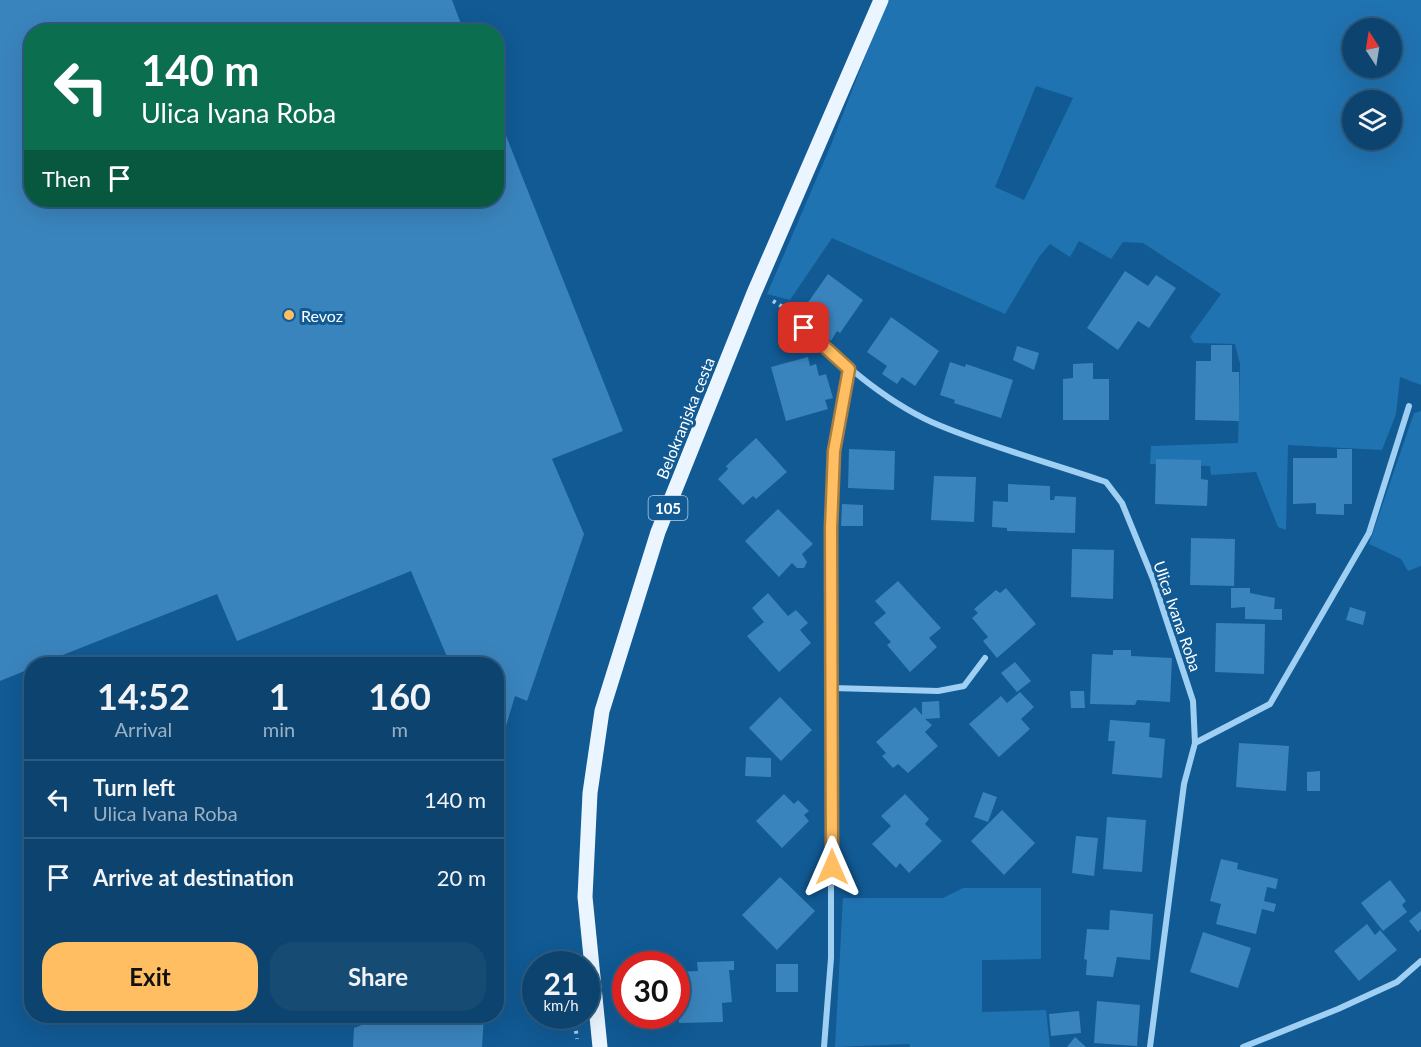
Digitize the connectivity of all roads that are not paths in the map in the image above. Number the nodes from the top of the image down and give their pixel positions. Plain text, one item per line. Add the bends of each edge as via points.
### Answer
1 (881, 0) edge
2 (804, 328) road end
3 (849, 369) junction
4 (1409, 406) dead end
5 (985, 658) dead end
6 (833, 688) junction
7 (1195, 742) junction
8 (1421, 961) edge
9 (600, 1047) edge
10 (824, 1047) edge
11 (1150, 1047) edge
12 (1243, 1047) edge

1 - 9 main road, Belokranjska cesta / 105 via 754,293 658,532 602,711 590,793 585,897
2 - 3 street, Ulica Ivana Roba
3 - 6 street via 834,451
3 - 7 street, Ulica Ivana Roba via 891,399 940,426 1106,482 1122,503 1153,579 1193,701
4 - 7 street via 1369,533 1270,704
5 - 6 street via 964,686 938,691
6 - 10 street via 831,958
7 - 11 street, Ulica Ivana Roba via 1184,784
8 - 12 street via 1397,982

